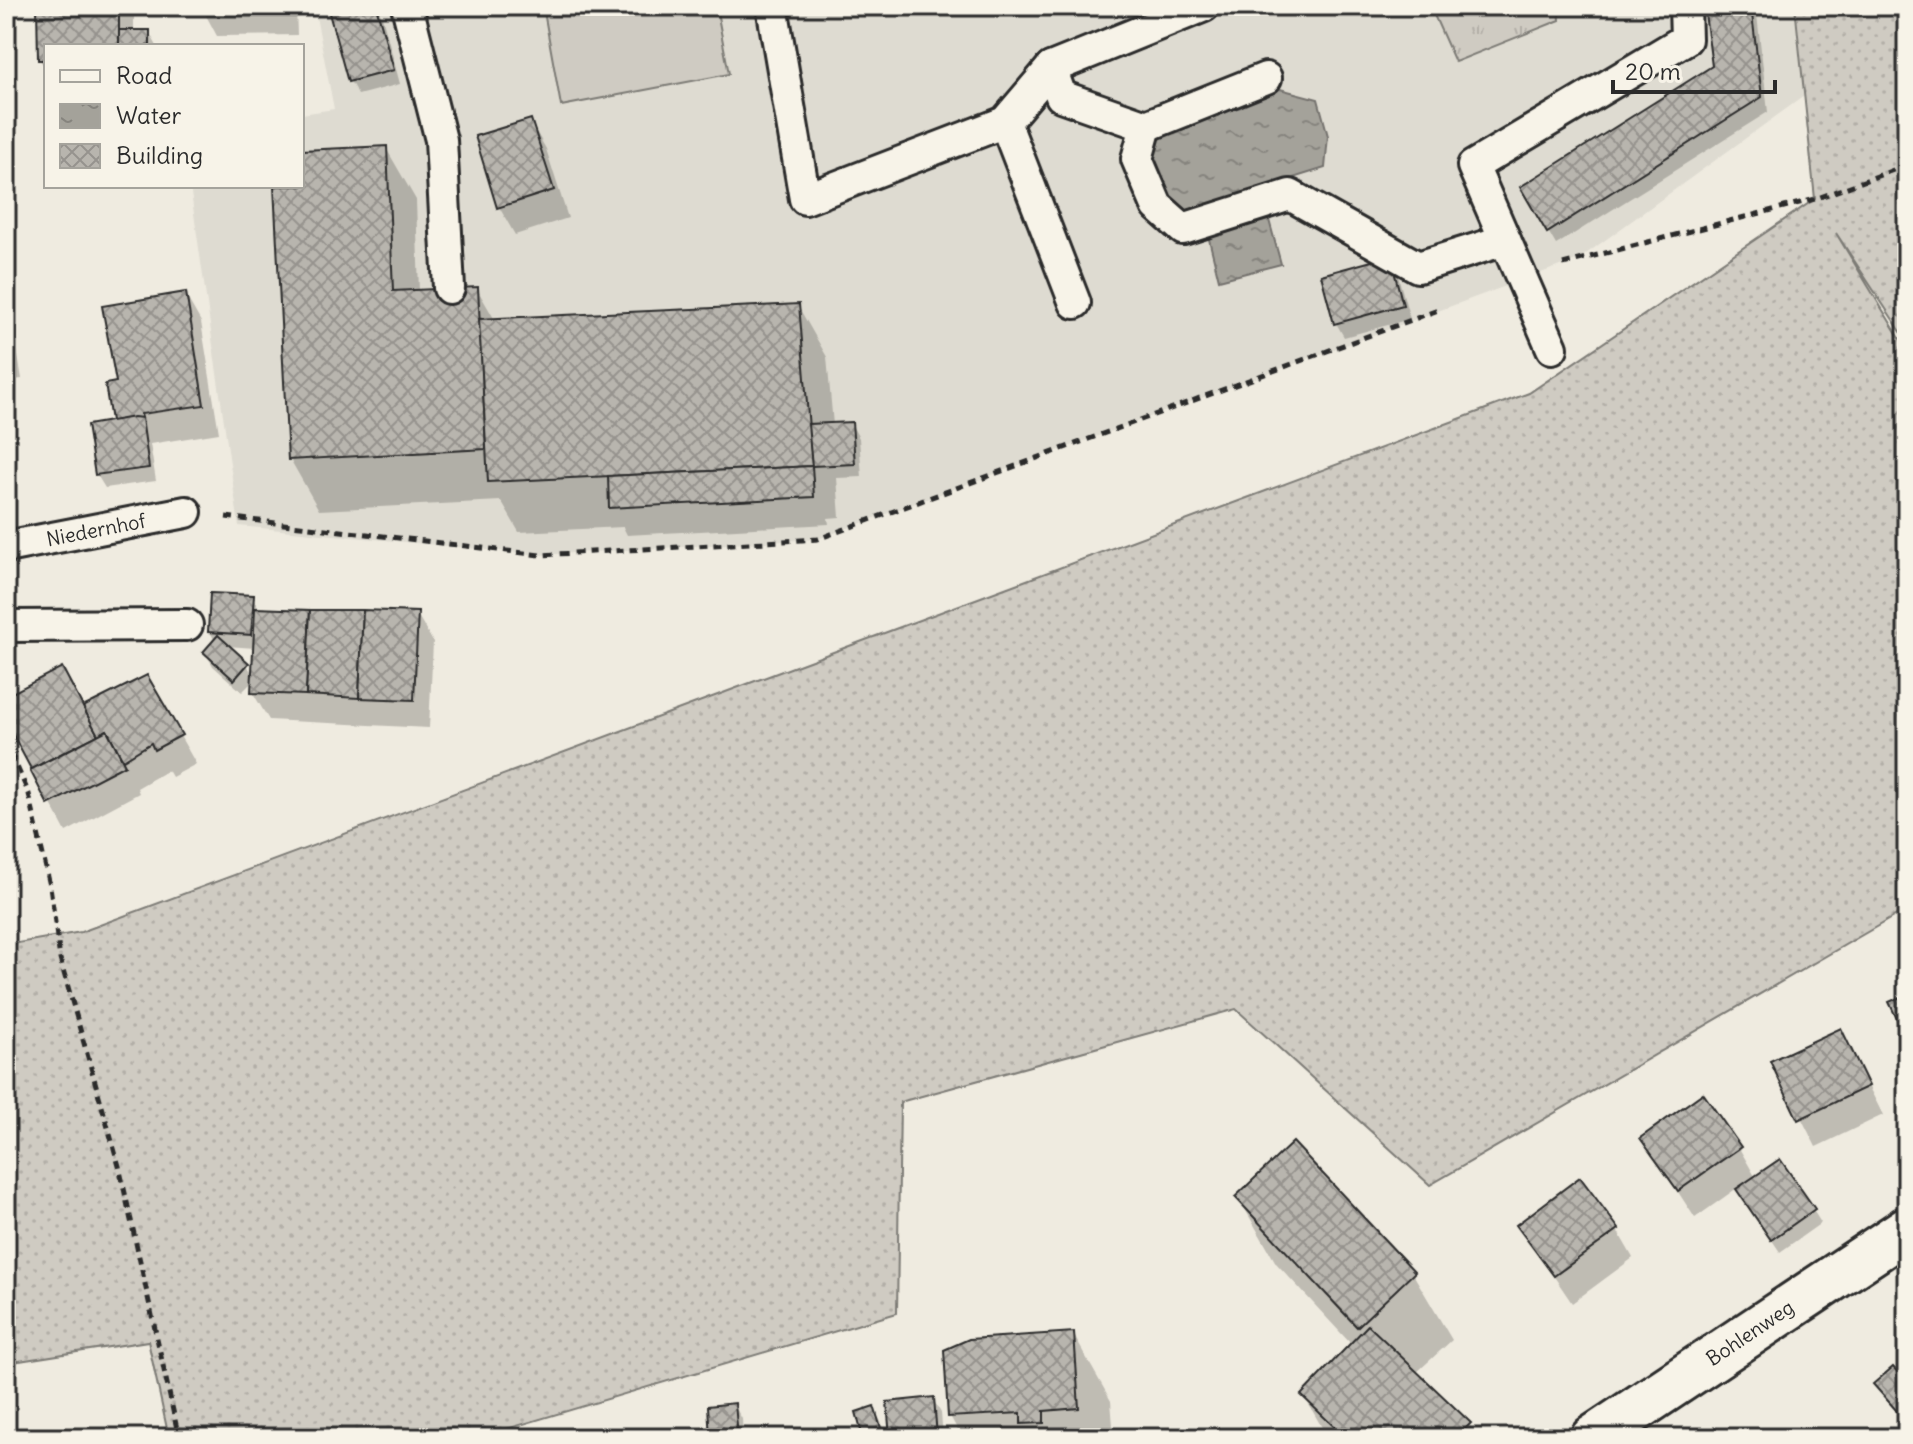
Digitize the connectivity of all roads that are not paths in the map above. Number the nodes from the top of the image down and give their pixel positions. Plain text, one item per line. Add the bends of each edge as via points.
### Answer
1 (407, 6) edge
2 (772, 6) edge
3 (1204, 6) edge
4 (1685, 6) edge
5 (1051, 68) junction
6 (1266, 78) dead end
7 (1005, 122) junction
8 (1146, 126) junction
9 (1505, 240) junction
10 (449, 288) dead end
11 (1075, 303) dead end
12 (1552, 348) dead end
13 (186, 512) road end
14 (6, 547) edge
15 (187, 625) dead end
16 (6, 626) edge
17 (1907, 1229) edge
18 (1593, 1438) edge

1 - 10 lane via 441,140
2 - 7 lane via 805,199
3 - 5 lane
4 - 9 lane via 1686,39 1473,166
5 - 7 lane
5 - 8 lane via 1061,96
6 - 8 lane
7 - 11 lane
8 - 9 lane via 1137,159 1157,206 1183,229 1290,195 1418,267
9 - 12 lane
13 - 14 lane, Niedernhof
15 - 16 lane
17 - 18 street, Bohlenweg

